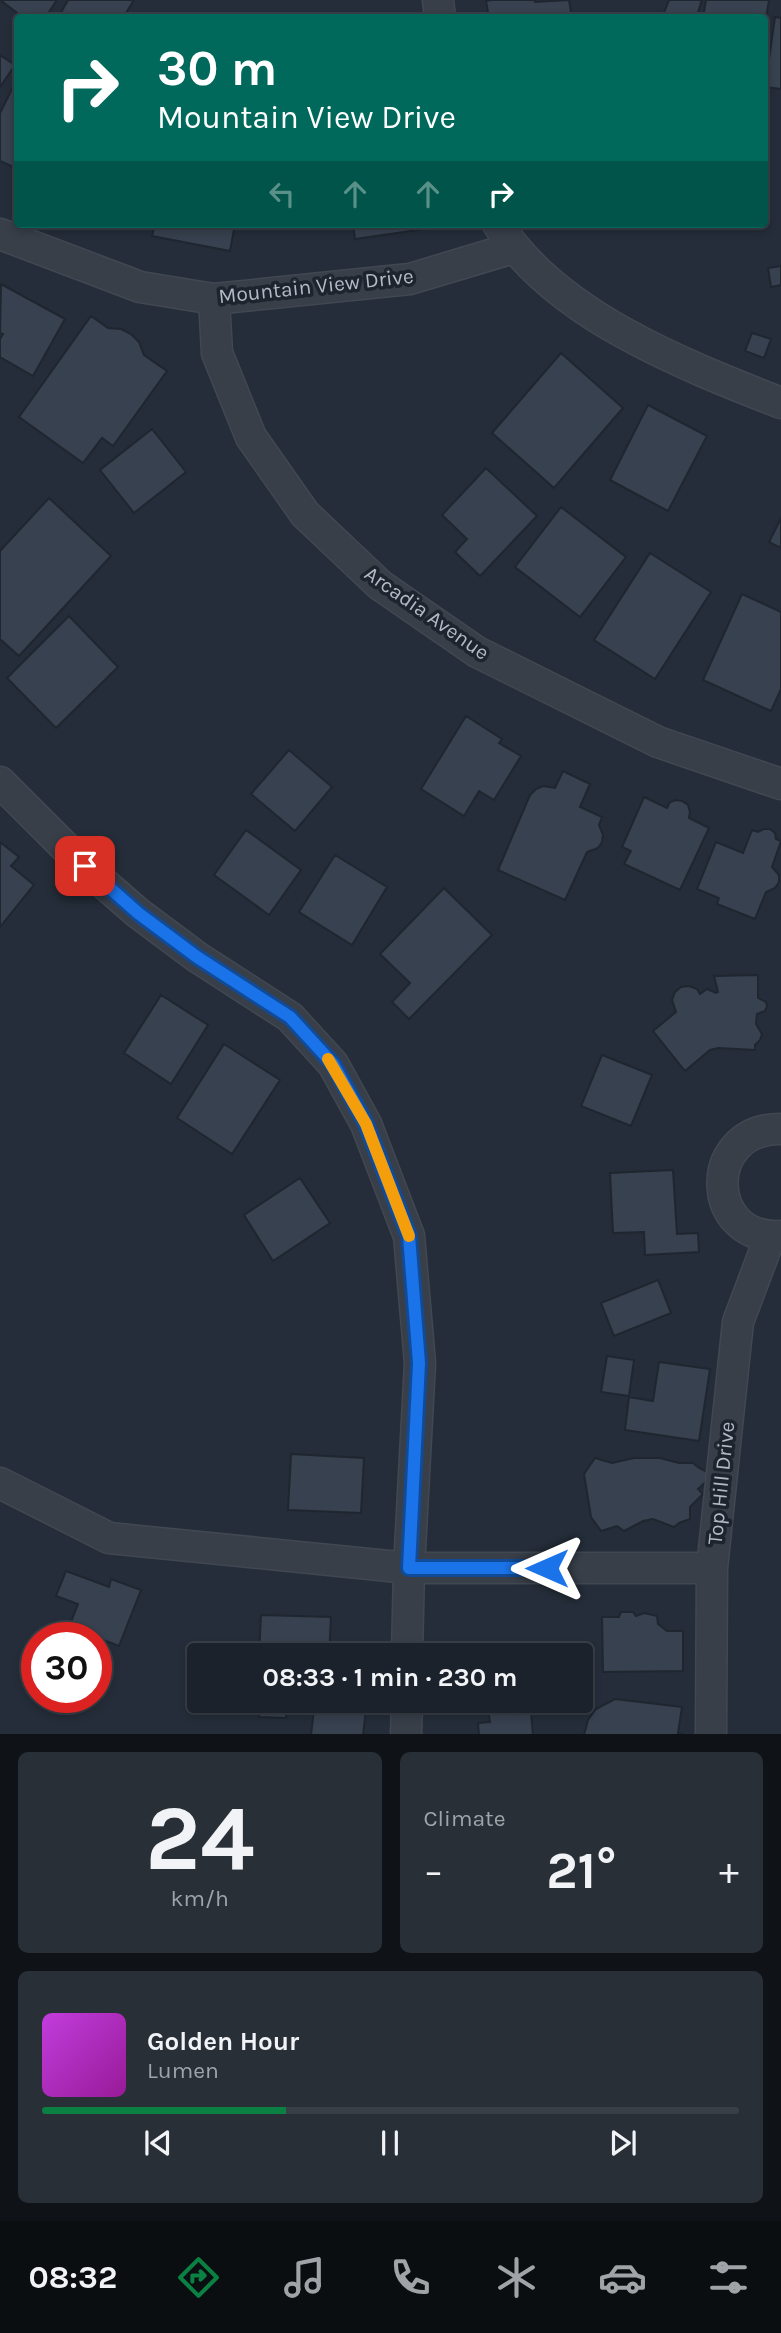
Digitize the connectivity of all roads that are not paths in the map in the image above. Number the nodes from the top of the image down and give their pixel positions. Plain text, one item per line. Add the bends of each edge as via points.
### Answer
1 (0, 234) edge
2 (506, 236) edge
3 (214, 299) junction
4 (781, 402) edge
5 (0, 782) edge
6 (781, 784) edge
7 (781, 1129) edge
8 (776, 1237) edge
9 (0, 1483) edge
10 (409, 1568) junction
11 (712, 1568) junction
12 (408, 1643) edge
13 (407, 1713) edge
14 (406, 1734) edge
15 (711, 1734) edge

1 - 3 street, Mountain View Drive via 140,287
2 - 3 street, Mountain View Drive via 410,279
2 - 4 street via 570,298 650,349
3 - 6 street, Arcadia Avenue via 217,353 251,437 305,514 380,585 477,652 646,736
5 - 10 street via 138,913 290,1017 333,1064 366,1124 409,1236 419,1363
7 - 8 street, Top Hill Drive via 751,1134 737,1144 722,1175 722,1193 739,1223
8 - 11 street, Top Hill Drive via 738,1322
9 - 10 street via 109,1538
10 - 11 street
10 - 12 street
11 - 15 street, Top Hill Drive
13 - 14 street

